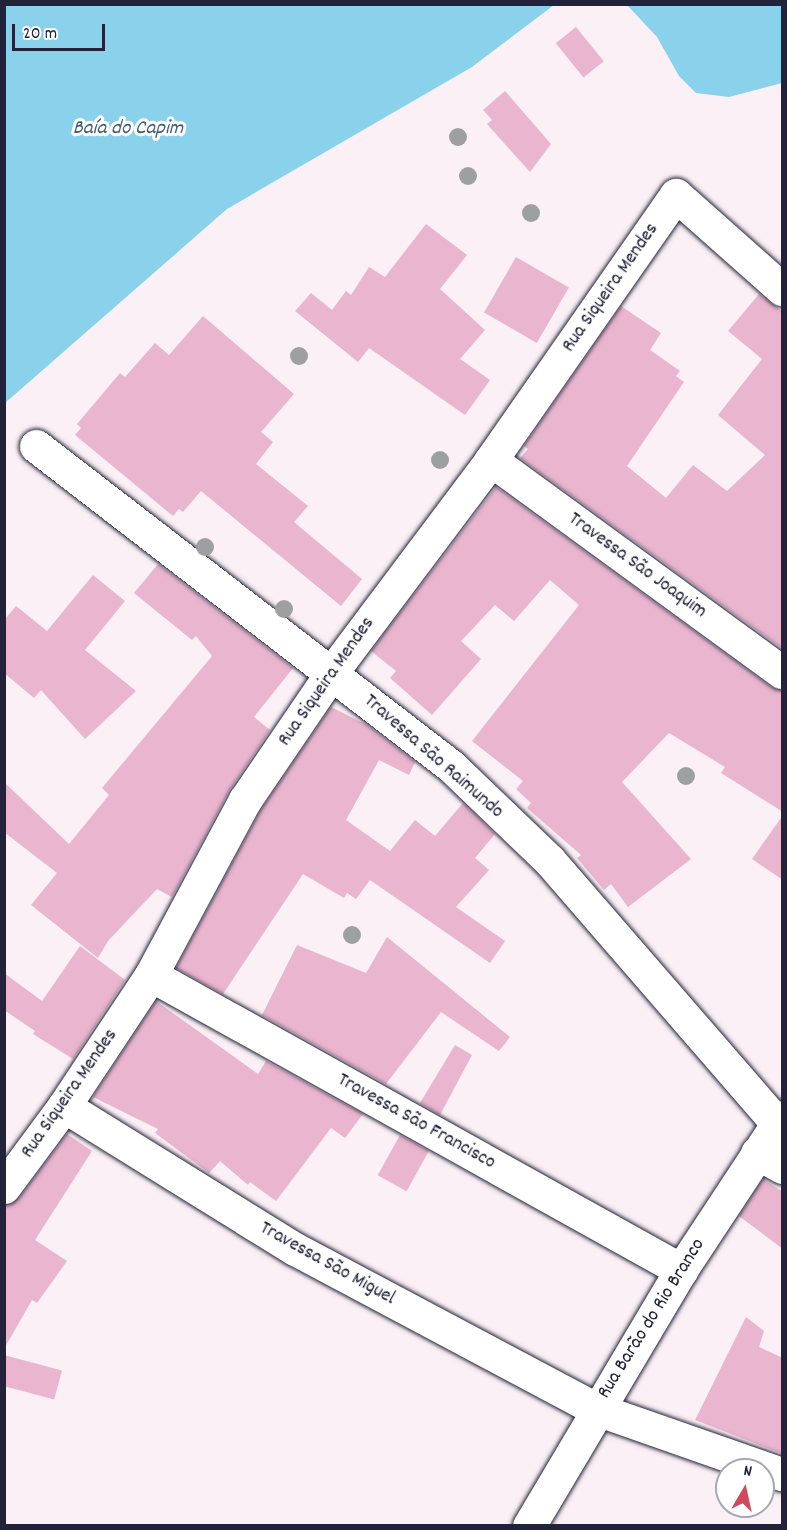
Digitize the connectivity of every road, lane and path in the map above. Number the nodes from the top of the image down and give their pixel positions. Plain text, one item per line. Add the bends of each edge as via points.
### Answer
1 (783, 289) edge
2 (36, 446) dead end
3 (490, 460) junction
4 (332, 672) junction
5 (783, 672) edge
6 (151, 975) junction
7 (64, 1106) junction
8 (780, 1120) edge
9 (770, 1160) edge
10 (4, 1187) edge
11 (681, 1270) junction
12 (596, 1409) junction
13 (783, 1474) edge
14 (529, 1526) edge

1 - 3 street, Rua Siqueira Mendes via 676,195
2 - 4 street, Travessa São Raimundo
3 - 4 street, Rua Siqueira Mendes
3 - 5 street, Travessa São Joaquim
4 - 6 street, Rua Siqueira Mendes via 245,800
4 - 8 street, Travessa São Raimundo via 450,766 549,860
6 - 7 street, Rua Siqueira Mendes
6 - 11 street, Travessa São Francisco
7 - 10 street, Rua Siqueira Mendes
7 - 12 street, Travessa São Miguel via 295,1249
8 - 9 street, Rua Barão do Rio Branco
9 - 11 street, Rua Barão do Rio Branco
11 - 12 street, Rua Barão do Rio Branco
12 - 13 street, Travessa São Miguel
12 - 14 street, Rua Barão do Rio Branco

